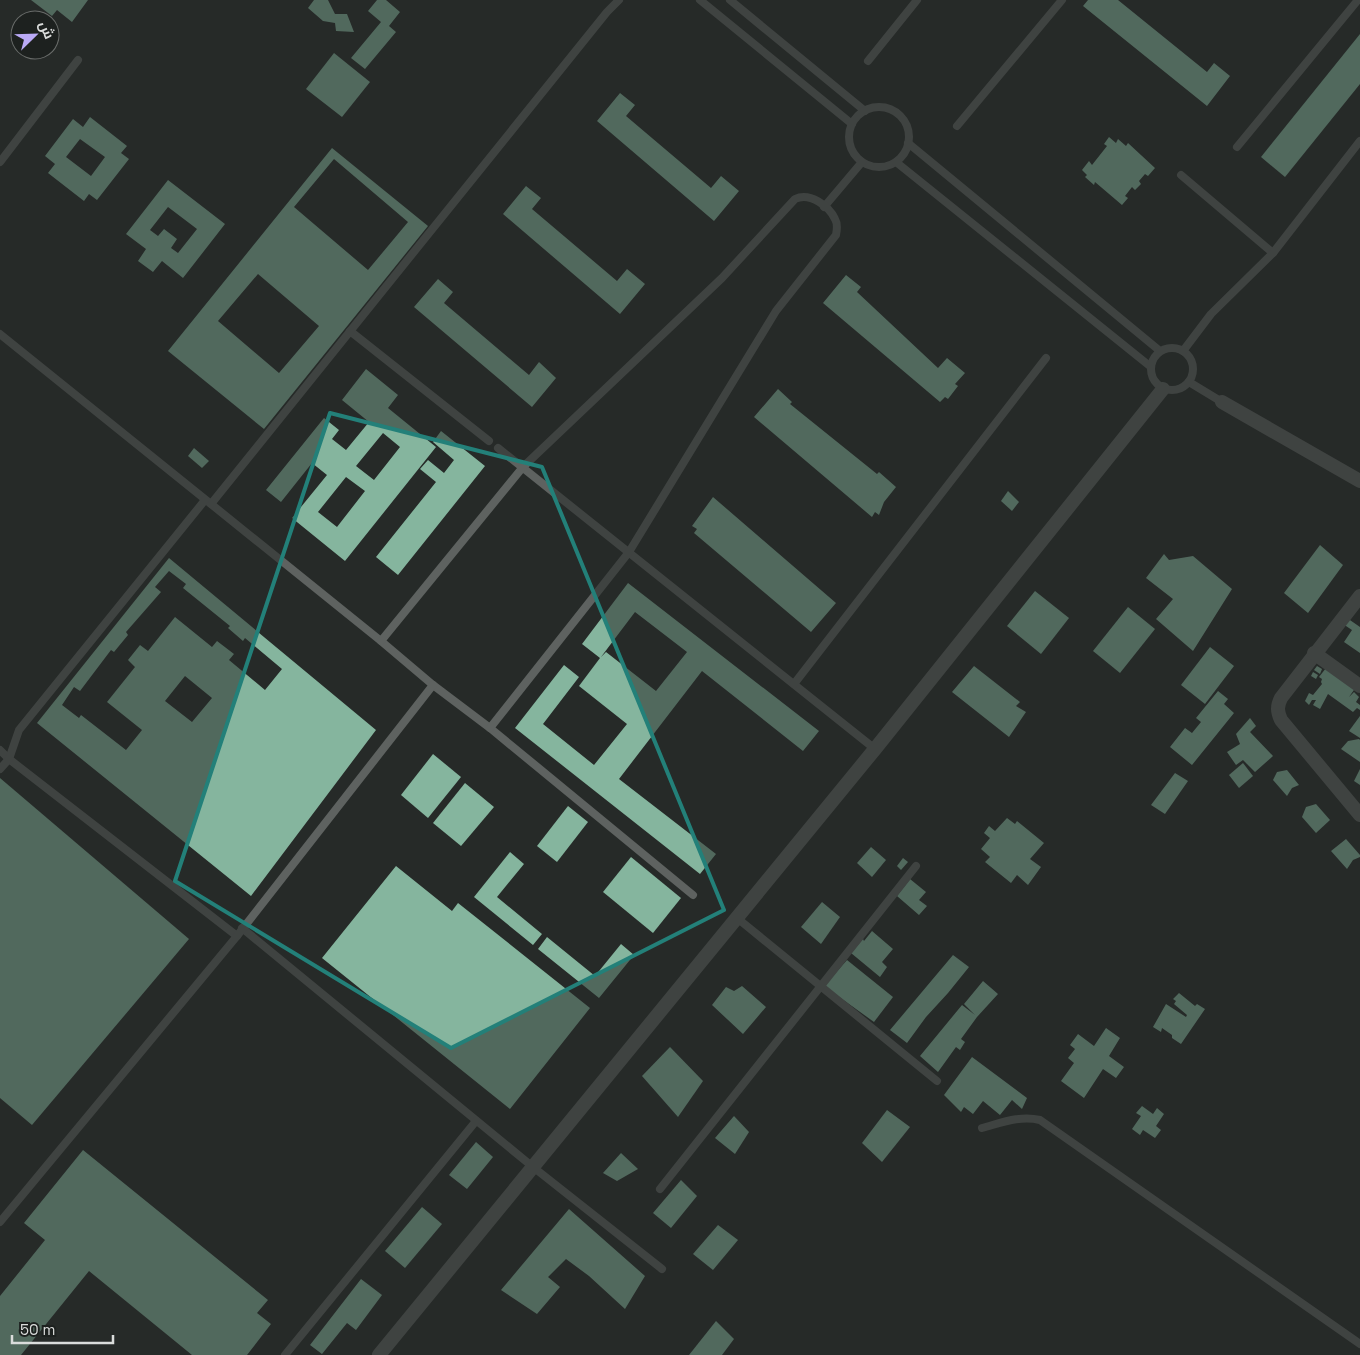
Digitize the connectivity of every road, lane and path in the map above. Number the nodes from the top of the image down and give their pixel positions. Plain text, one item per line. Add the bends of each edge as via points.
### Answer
1 (619, 0) edge
2 (700, 0) edge
3 (730, 0) edge
4 (917, 0) edge
5 (1062, 0) edge
6 (1358, 0) edge
7 (78, 60) dead end
8 (868, 61) dead end
9 (865, 110) junction
10 (852, 124) junction
11 (958, 126) dead end
12 (1360, 141) edge
13 (908, 143) junction
14 (1237, 147) dead end
15 (0, 162) edge
16 (862, 162) junction
17 (896, 162) junction
18 (1181, 175) dead end
19 (824, 207) junction
20 (1273, 253) junction
21 (350, 331) junction
22 (0, 334) edge
23 (1160, 351) junction
24 (1183, 351) junction
25 (1046, 358) dead end
26 (1151, 367) junction
27 (1189, 382) junction
28 (1162, 388) junction
29 (1222, 402) joint
30 (489, 441) dead end
31 (498, 448) dead end
32 (523, 467) junction
33 (1360, 481) edge
34 (208, 502) junction
35 (629, 552) junction
36 (1360, 596) edge
37 (381, 641) junction
38 (1314, 653) junction
39 (794, 684) junction
40 (433, 685) junction
41 (1360, 686) edge
42 (490, 728) junction
43 (875, 749) junction
44 (0, 750) edge
45 (9, 759) junction
46 (0, 769) edge
47 (1360, 815) edge
48 (916, 866) dead end
49 (693, 895) dead end
50 (737, 918) junction
51 (242, 928) junction
52 (237, 936) junction
53 (821, 987) junction
54 (937, 1081) dead end
55 (476, 1121) junction
56 (982, 1128) dead end
57 (533, 1167) junction
58 (660, 1190) dead end
59 (0, 1222) edge
60 (662, 1269) dead end
61 (1360, 1344) edge
62 (285, 1355) edge
63 (379, 1355) edge

1 - 21 lane
2 - 10 lane
3 - 9 lane
4 - 8 lane
5 - 11 lane
6 - 14 lane
7 - 15 lane
9 - 10 lane
9 - 13 lane via 887,108 900,116 908,128
10 - 16 lane via 850,144
12 - 20 lane
13 - 17 lane
13 - 23 lane
16 - 17 lane via 875,167
16 - 19 lane
17 - 26 lane
18 - 20 lane
19 - 32 lane via 811,197 795,199 722,278
19 - 35 lane via 836,220 836,235 776,311
20 - 24 lane via 1211,314
21 - 30 lane
21 - 34 lane
22 - 34 lane
23 - 24 lane via 1176,348
23 - 26 lane via 1154,356
24 - 27 lane via 1192,362
25 - 39 lane
26 - 28 lane via 1152,378
27 - 28 lane via 1177,390
27 - 29 lane
28 - 43 street
29 - 33 street
31 - 32 lane
32 - 35 lane
32 - 37 lane
34 - 37 lane
34 - 45 lane via 19,730
35 - 39 lane
35 - 42 lane
36 - 38 street
37 - 40 lane
38 - 41 street
38 - 47 street via 1281,698 1278,713 1286,727
39 - 43 lane
40 - 42 lane
40 - 51 lane
42 - 49 lane
43 - 50 street
44 - 45 lane
45 - 46 lane
45 - 52 lane
48 - 53 lane
50 - 53 lane
50 - 57 street
51 - 52 lane
51 - 55 lane
52 - 59 lane
53 - 54 lane
53 - 58 lane
55 - 57 lane
55 - 62 lane
56 - 61 lane via 1019,1118 1040,1120
57 - 60 lane
57 - 63 street

